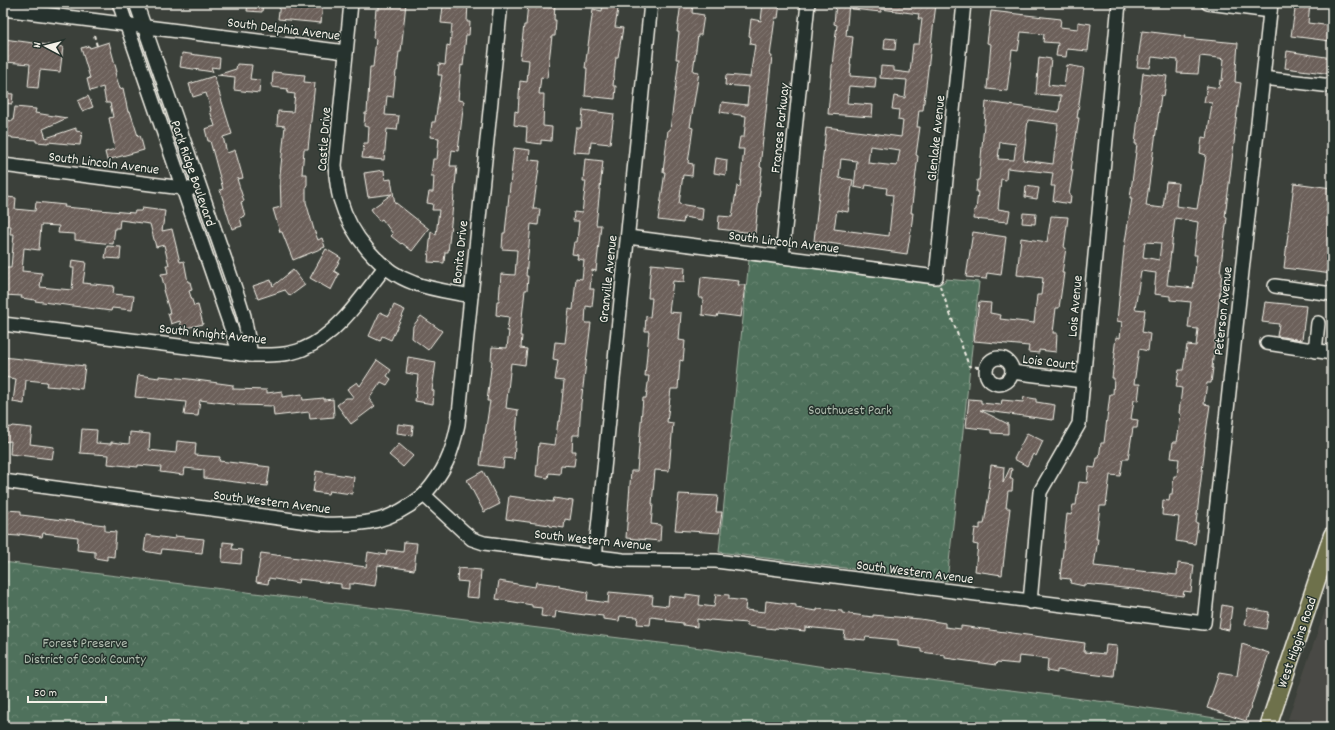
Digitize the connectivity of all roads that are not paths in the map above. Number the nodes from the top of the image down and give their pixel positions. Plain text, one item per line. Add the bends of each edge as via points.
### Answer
1 (119, 3) edge
2 (136, 3) edge
3 (351, 3) edge
4 (500, 3) edge
5 (651, 3) edge
6 (808, 3) edge
7 (964, 3) edge
8 (1119, 3) edge
9 (1208, 3) edge
10 (1270, 7) edge
11 (3, 9) edge
12 (127, 25) junction
13 (145, 27) junction
14 (346, 52) junction
15 (1263, 78) junction
16 (1332, 86) edge
17 (3, 165) edge
18 (182, 188) junction
19 (201, 190) junction
20 (628, 237) junction
21 (782, 257) junction
22 (385, 267) junction
23 (936, 277) joint
24 (1275, 286) dead end
25 (1332, 294) edge
26 (471, 296) junction
27 (3, 324) edge
28 (1318, 324) dead end
29 (1267, 343) dead end
30 (1315, 350) junction
31 (1332, 353) edge
32 (246, 355) junction
33 (1012, 372) junction
34 (1083, 381) junction
35 (3, 481) edge
36 (424, 495) junction
37 (1332, 535) edge
38 (595, 558) junction
39 (1030, 602) junction
40 (1204, 623) joint
41 (1268, 727) edge

1 - 12 street, Park Ridge Boulevard
2 - 13 street, Park Ridge Boulevard
3 - 14 street, Castle Drive
4 - 26 street, Bonita Drive
5 - 20 street, Granville Avenue
6 - 21 street, Frances Parkway
7 - 23 street, Glenlake Avenue
8 - 34 street, Lois Avenue
9 - 10 street
10 - 15 street, Peterson Avenue
11 - 12 street, South Delphia Avenue
12 - 13 street, South Delphia Avenue
12 - 18 street, Park Ridge Boulevard
13 - 14 street, South Delphia Avenue
13 - 19 street, Park Ridge Boulevard
14 - 22 street, Castle Drive via 336,146 336,182 351,225
15 - 16 street
15 - 40 street, Peterson Avenue
17 - 18 street, South Lincoln Avenue
18 - 19 street, South Lincoln Avenue
18 - 32 street, Park Ridge Boulevard
19 - 32 street, Park Ridge Boulevard via 244,316
20 - 21 street, South Lincoln Avenue
20 - 38 street, Granville Avenue
21 - 23 street, South Lincoln Avenue
22 - 26 street, Castle Drive via 414,283
22 - 32 street, South Knight Avenue via 332,332 316,343 286,354
24 - 25 street
26 - 36 street, Bonita Drive via 458,424 453,446 438,480
27 - 32 street, South Knight Avenue
28 - 30 street
29 - 30 street
30 - 31 street
33 - 33 street, Lois Court via 1008,380 997,384 988,376 987,368 991,361 999,358 1010,364
33 - 34 street, Lois Court
34 - 39 street, Lois Avenue via 1079,424 1040,492
35 - 36 street, South Western Avenue via 323,524 380,520 400,512
36 - 38 street, South Western Avenue via 472,539 484,543
37 - 41 main road, West Higgins Road
38 - 39 street, South Western Avenue via 716,561
39 - 40 street, South Western Avenue

